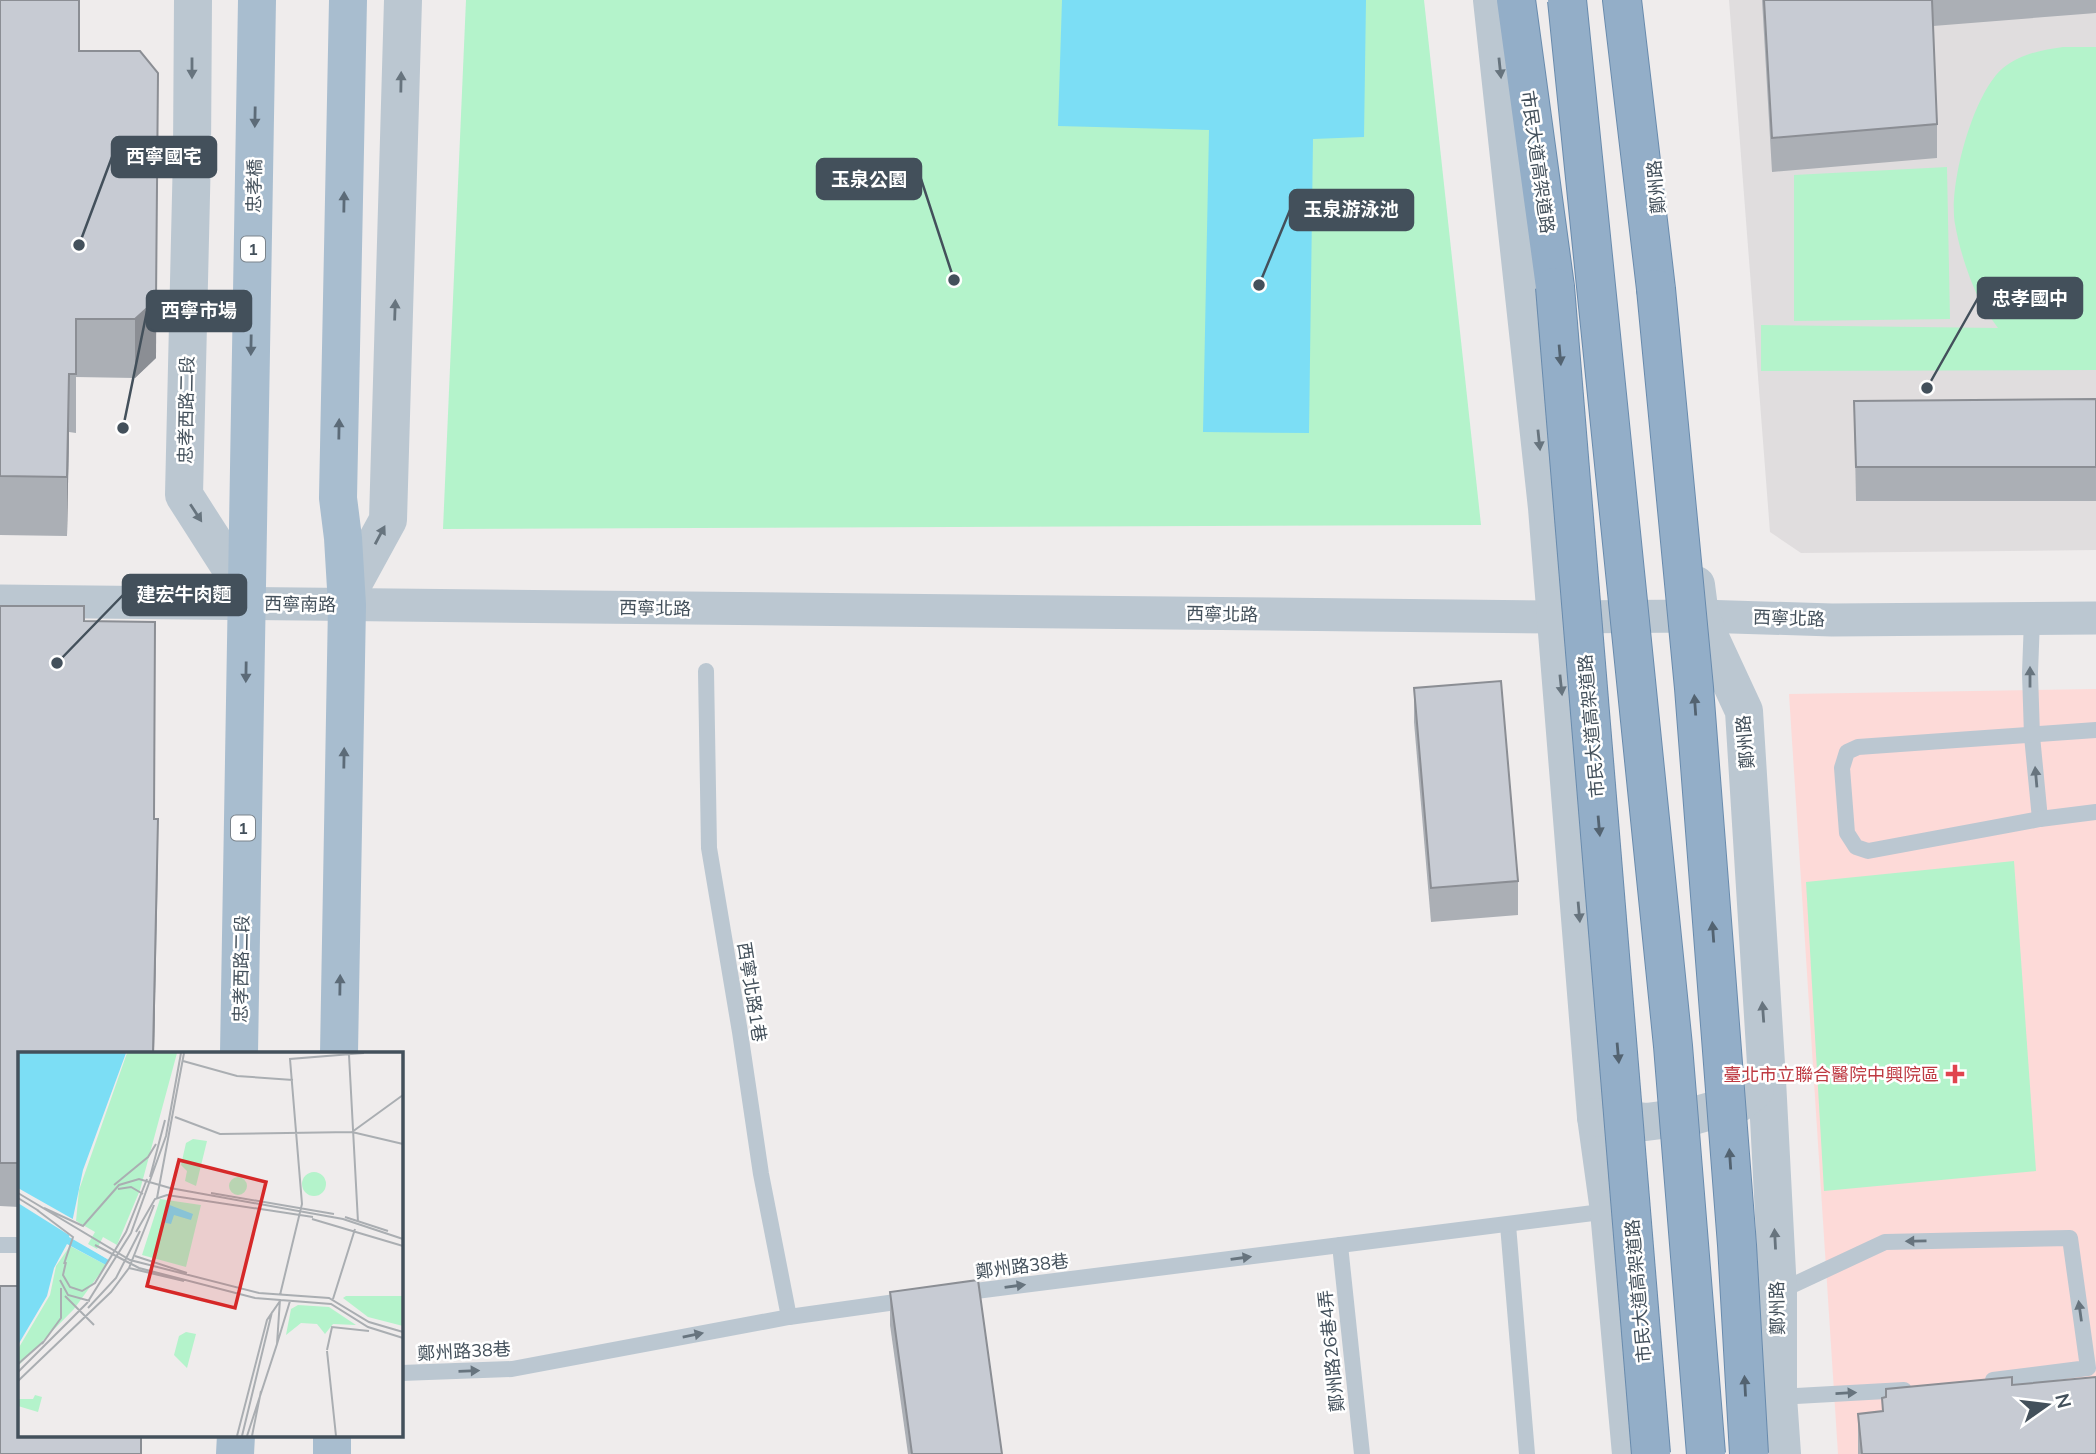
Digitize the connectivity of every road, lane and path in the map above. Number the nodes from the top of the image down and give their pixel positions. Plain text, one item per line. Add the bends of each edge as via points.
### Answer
1 (193, 0) edge
2 (257, 0) edge
3 (348, 0) edge
4 (403, 0) edge
5 (1492, 0) edge
6 (1516, 0) edge
7 (1567, 0) edge
8 (1622, 0) edge
9 (1639, 0) edge
10 (248, 498) joint
11 (247, 598) junction
12 (347, 600) junction
13 (0, 601) edge
14 (1700, 616) junction
15 (1554, 617) junction
16 (2096, 618) edge
17 (2032, 619) junction
18 (706, 671) dead end
19 (2096, 730) edge
20 (2032, 736) junction
21 (2096, 812) edge
22 (2040, 819) junction
23 (239, 1052) edge
24 (339, 1052) edge
25 (1767, 1080) junction
26 (1596, 1116) junction
27 (1609, 1211) junction
28 (1508, 1225) junction
29 (0, 1245) edge
30 (18, 1245) edge
31 (1340, 1245) junction
32 (1777, 1292) junction
33 (789, 1317) junction
34 (402, 1373) edge
35 (1984, 1381) edge
36 (1919, 1389) edge
37 (1777, 1397) junction
38 (236, 1436) edge
39 (332, 1436) edge
40 (235, 1454) edge
41 (331, 1454) edge
42 (1362, 1454) edge
43 (1527, 1454) edge
44 (1631, 1454) edge
45 (1651, 1454) edge
46 (1706, 1454) edge
47 (1749, 1454) edge
48 (1782, 1454) edge

1 -> 11 street, 忠孝西路二段 via 184,495
2 -> 10 main road, 忠孝橋 / 1
12 -> 3 main road via 338,498
12 -> 4 street via 388,520
5 -> 15 street via 1547,508
6 -> 45 highway, 市民大道高架道路, bridge via 1555,287
7 - 46 highway, bridge via 1673,1046
47 -> 8 highway, bridge via 1694,688 1656,289
9 - 14 street, 鄭州路
10 - 11 main road, 忠孝西路二段 / 1
11 - 12 street, 西寧南路
11 - 13 street, 西寧南路
11 -> 23 main road, 忠孝西路二段 / 1
12 - 15 street, 西寧北路
24 -> 12 main road
14 - 15 street, 西寧北路
14 - 17 street, 西寧北路
25 -> 14 street, 鄭州路 via 1744,711
15 -> 26 street
16 - 17 street, 西寧北路
20 -> 17 lane
18 - 33 lane, 西寧北路1巷 via 709,848 761,1174
19 - 20 lane
22 -> 20 lane
20 - 22 lane via 1858,747 1847,752 1842,768 1847,833 1856,847 1868,851
21 - 22 lane
25 - 26 street via 1739,1103 1693,1116 1646,1122
32 -> 25 street, 鄭州路
26 - 27 street
27 - 28 lane, 鄭州路38巷
27 - 44 street
28 - 31 lane, 鄭州路38巷
28 - 43 lane
29 - 30 lane
33 -> 31 lane, 鄭州路38巷
31 - 42 lane, 鄭州路26巷4弄
35 -> 32 lane via 2088,1368 2070,1238 1885,1242
32 - 37 street, 鄭州路
34 -> 33 lane, 鄭州路38巷 via 512,1369
37 -> 36 lane
37 - 48 street, 鄭州路
38 - 40 main road
39 - 41 main road

